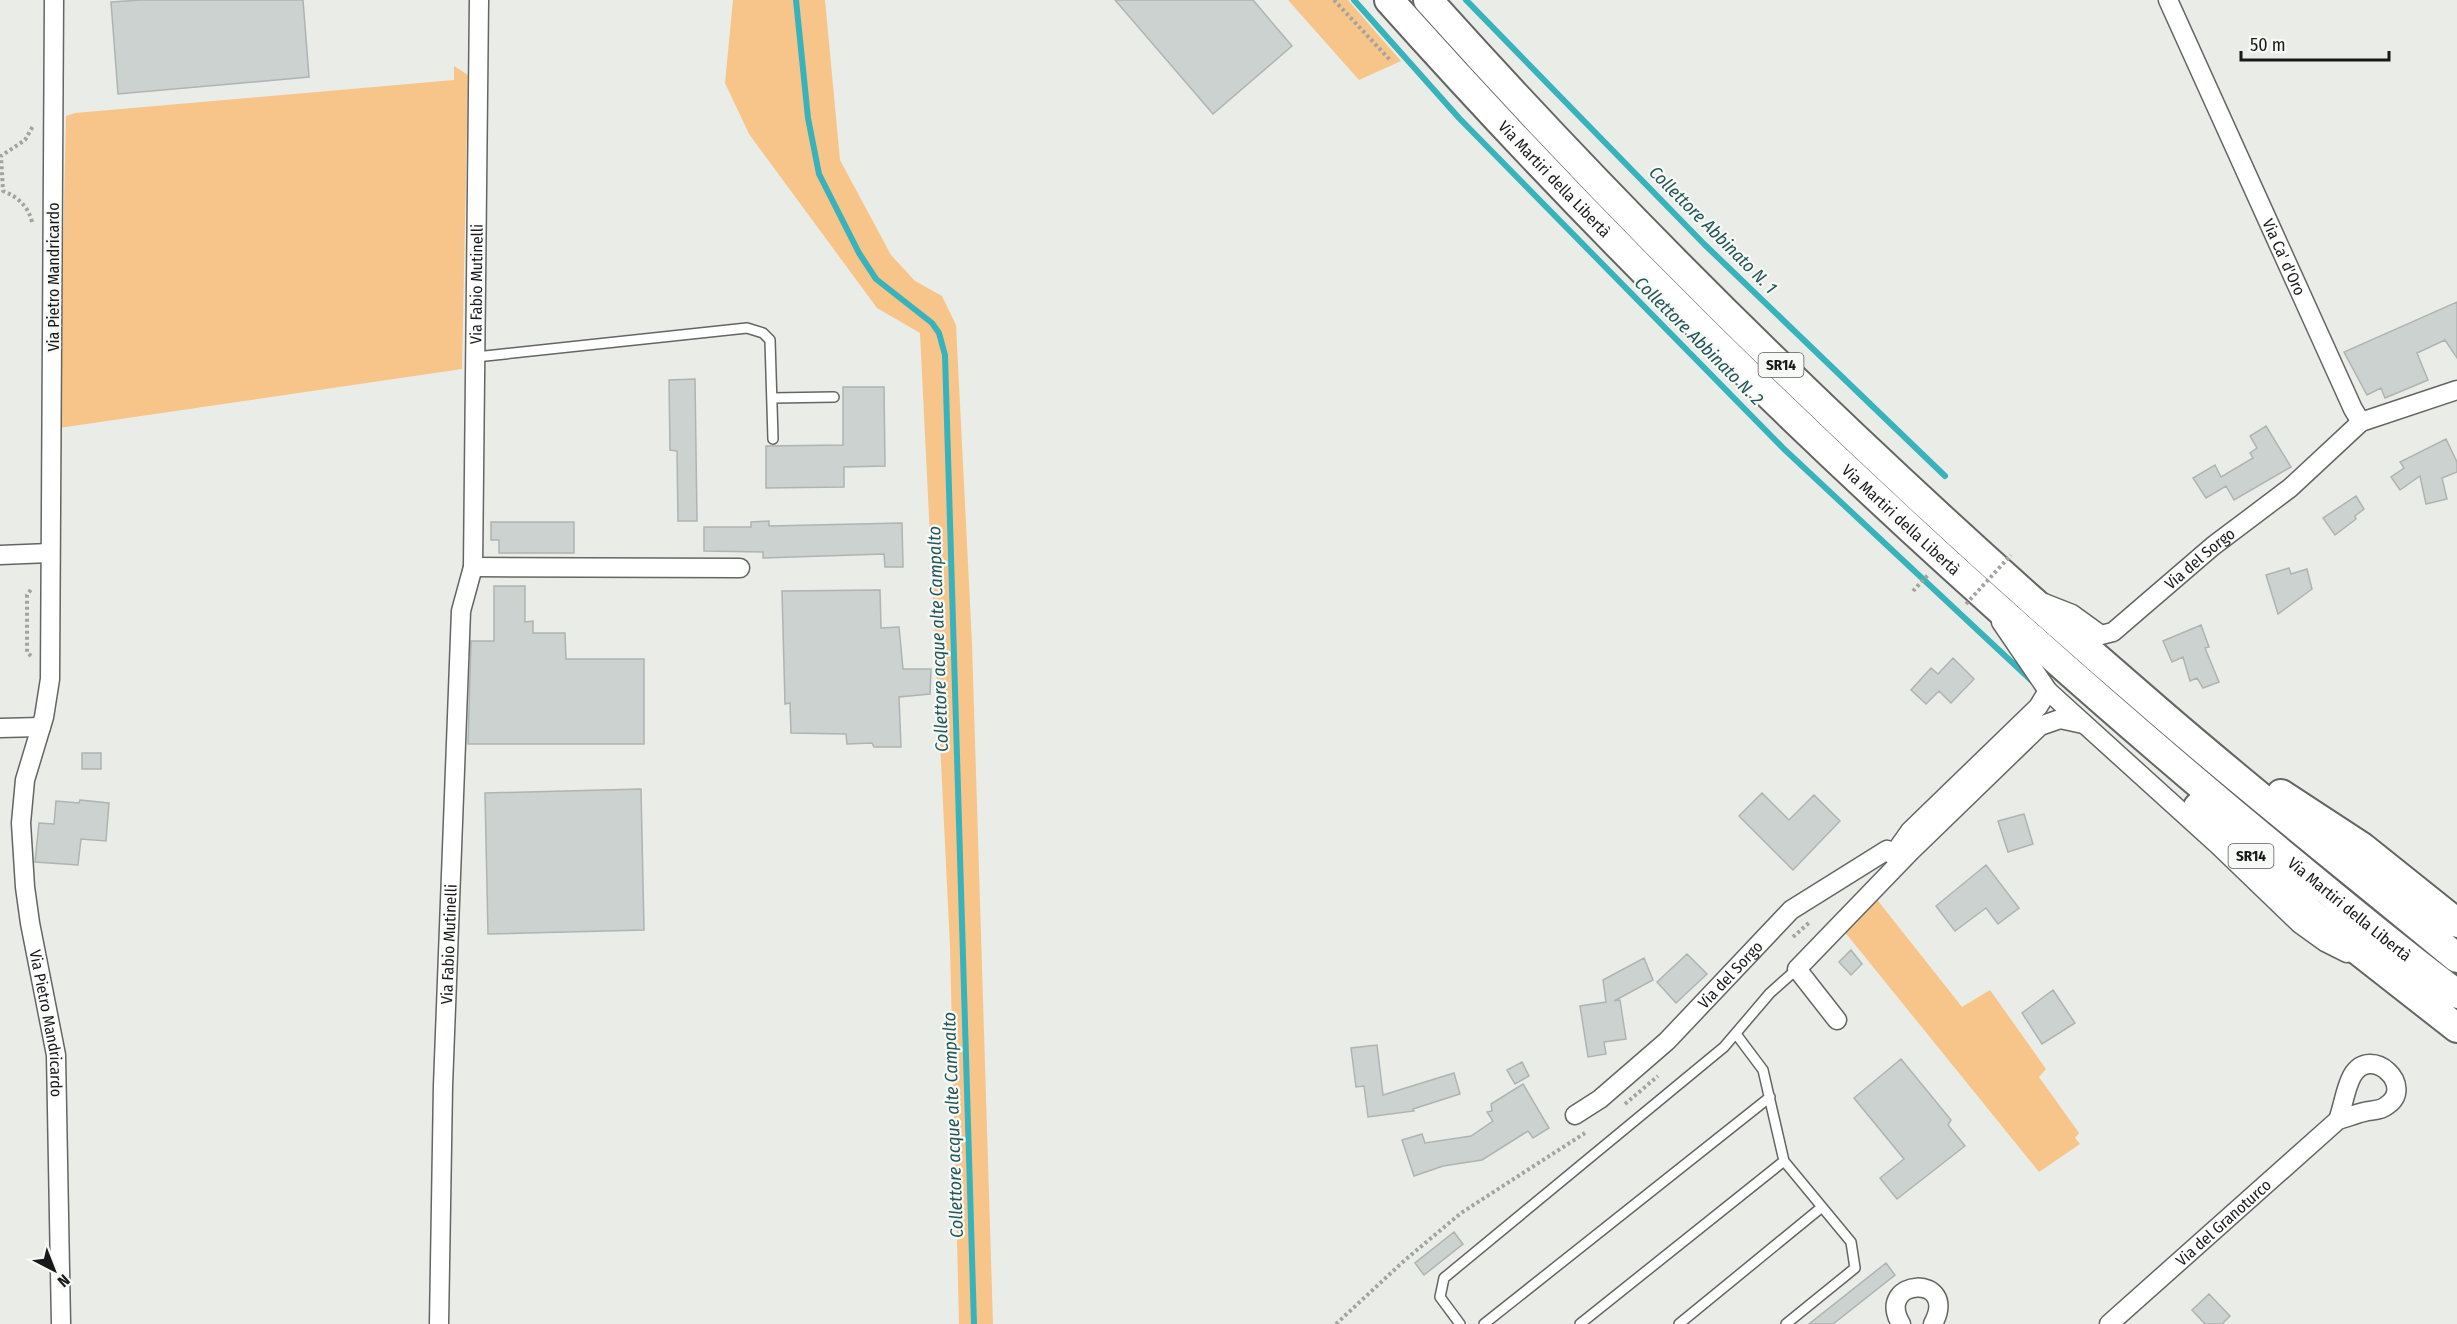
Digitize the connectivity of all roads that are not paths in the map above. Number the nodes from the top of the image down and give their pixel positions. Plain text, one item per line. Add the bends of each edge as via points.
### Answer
1 (54, 0) edge
2 (479, 0) edge
3 (1389, 0) edge
4 (1428, 0) edge
5 (2168, 0) edge
6 (476, 357) junction
7 (2457, 390) edge
8 (834, 397) dead end
9 (772, 398) junction
10 (2361, 422) junction
11 (773, 440) dead end
12 (42, 554) junction
13 (0, 555) edge
14 (473, 567) junction
15 (740, 568) dead end
16 (2027, 596) junction
17 (1975, 600) junction
18 (2061, 666) junction
19 (2048, 691) junction
20 (2155, 709) junction
21 (2084, 725) junction
22 (41, 727) junction
23 (0, 728) edge
24 (1896, 859) junction
25 (2457, 923) edge
26 (2457, 958) edge
27 (2378, 966) junction
28 (1797, 969) junction
29 (2457, 994) edge
30 (1838, 1020) dead end
31 (2457, 1028) edge
32 (1736, 1034) junction
33 (1770, 1097) junction
34 (1575, 1115) dead end
35 (2338, 1120) dead end
36 (1784, 1161) junction
37 (1822, 1207) junction
38 (61, 1324) edge
39 (439, 1324) edge
40 (1460, 1324) edge
41 (1484, 1324) edge
42 (1580, 1324) edge
43 (1679, 1324) edge
44 (1786, 1324) edge
45 (1900, 1324) edge
46 (1933, 1324) edge
47 (2109, 1324) edge

1 - 12 street, Via Pietro Mandricardo
2 - 6 street, Via Fabio Mutinelli
3 - 17 main road, Via Martiri della Libertà / SR14 via 1603,229
4 - 16 main road, Via Martiri della Libertà / SR14 via 1623,208 1762,346
5 - 10 street, Via Ca' d'Oro
6 - 9 lane via 747,328 770,340
6 - 14 street, Via Fabio Mutinelli
7 - 10 street
8 - 9 lane
9 - 11 lane
10 - 16 street, Via del Sorgo via 2290,488 2213,546 2113,632 2101,635 2072,614
12 - 13 street
12 - 22 street, Via Pietro Mandricardo via 50,679
14 - 15 street
14 - 39 street, Via Fabio Mutinelli via 461,611 443,1086
16 - 20 main road, Via Martiri della Libertà / SR14
17 - 18 main road, Via Martiri della Libertà / SR14
17 - 19 street
18 - 27 main road, SR14 via 2152,767 2309,912
18 - 29 main road, Via Martiri della Libertà / SR14 via 2190,777
19 - 21 street
19 - 24 street, Via del Sorgo via 2038,707 1910,831
20 - 25 main road, SR14 via 2252,769 2290,801 2362,847
20 - 26 main road, Via Martiri della Libertà / SR14
21 - 24 street, Via del Sorgo via 2060,719 2040,726
21 - 27 street via 2300,924 2325,942
22 - 23 street
22 - 38 street, Via Pietro Mandricardo via 25,780 21,823 30,923 56,1055
24 - 28 street, Via del Sorgo
24 - 34 street, Via del Sorgo via 1887,850 1791,910 1667,1041 1600,1099
27 - 31 main road, SR14
28 - 30 street
28 - 32 lane via 1770,993
32 - 33 lane via 1763,1070
32 - 40 lane via 1444,1278 1440,1297
33 - 36 lane
33 - 41 lane
35 - 47 street, Via del Granoturco
36 - 37 lane
36 - 42 lane
37 - 43 lane
37 - 44 lane via 1851,1242 1855,1268
45 - 46 street via 1896,1305 1909,1287 1919,1286 1935,1296 1938,1315

